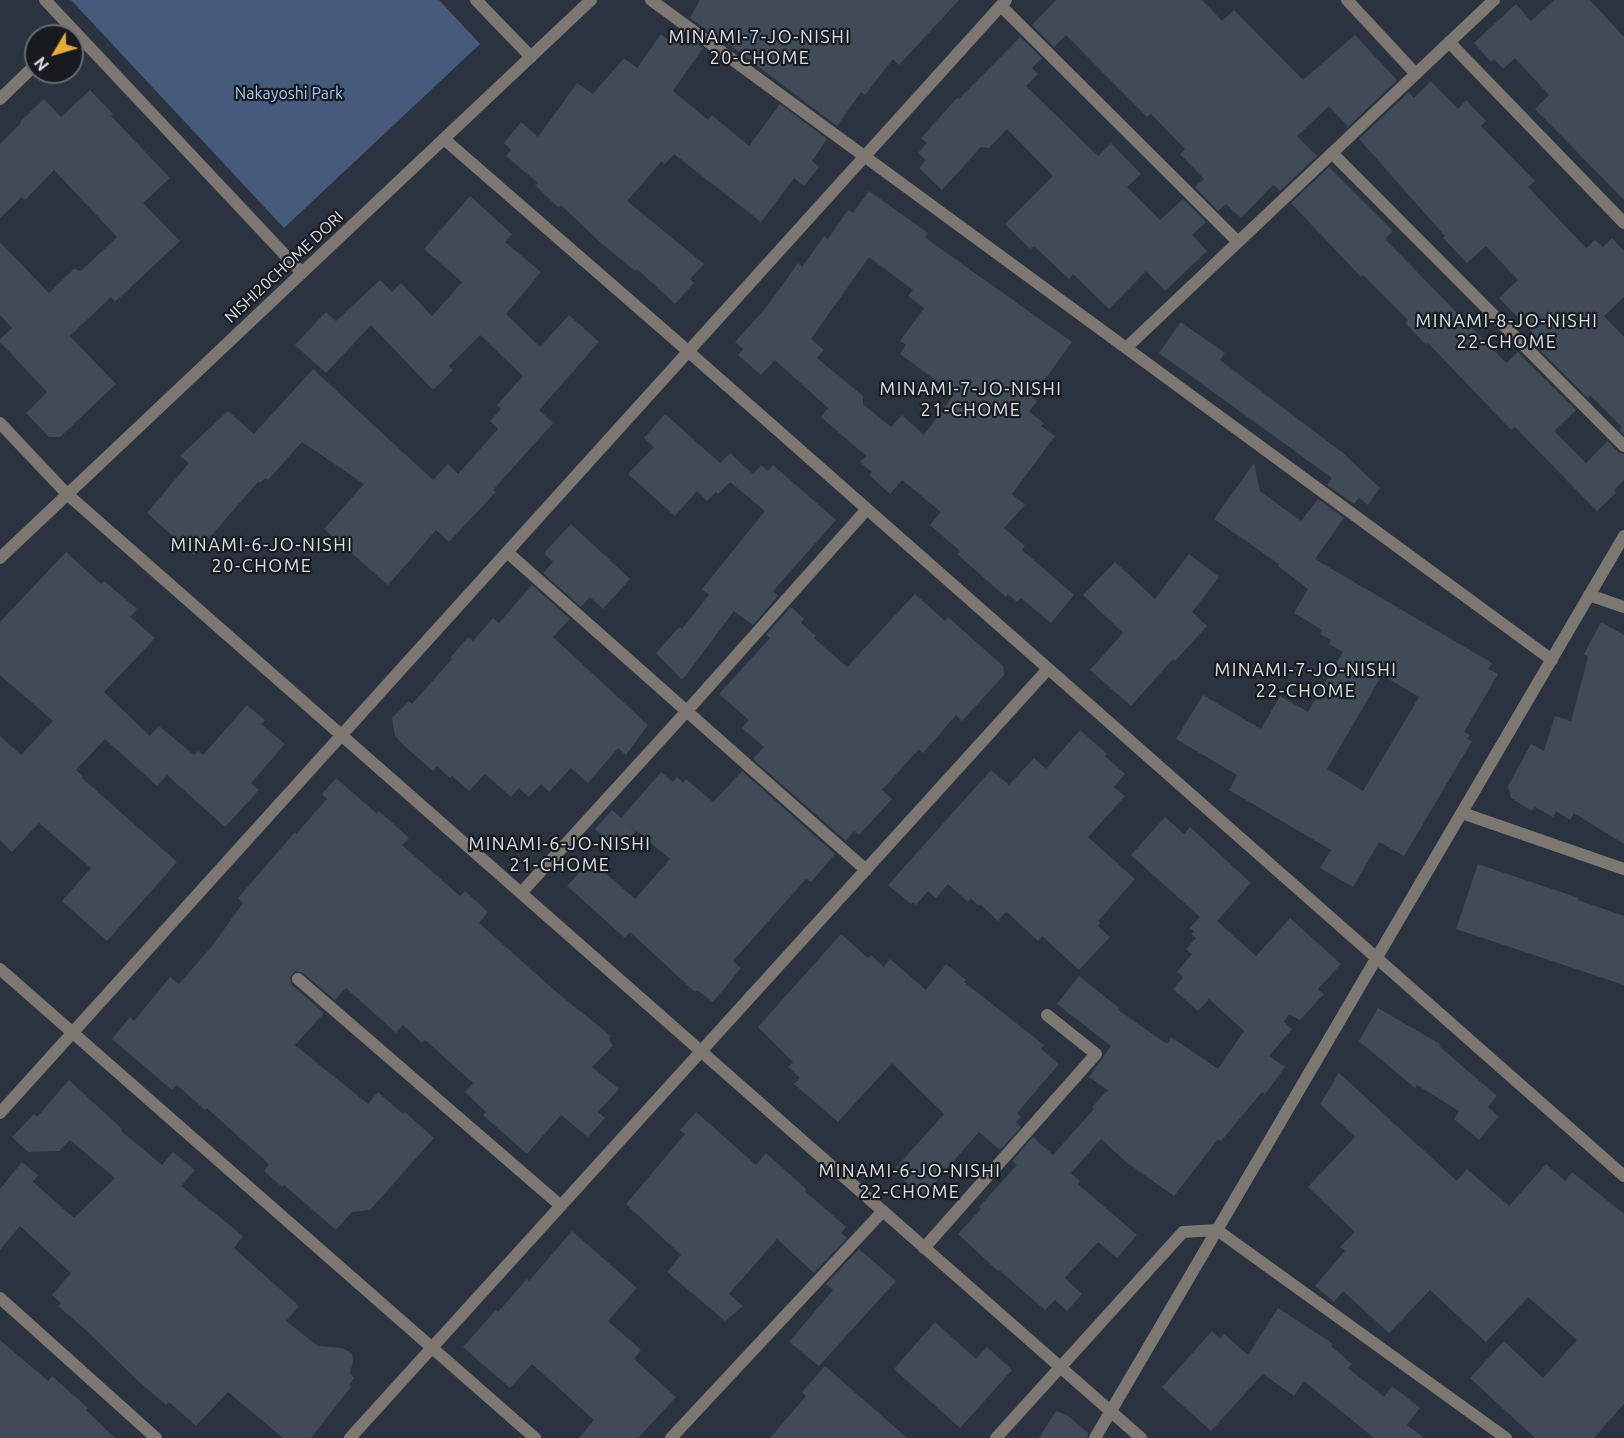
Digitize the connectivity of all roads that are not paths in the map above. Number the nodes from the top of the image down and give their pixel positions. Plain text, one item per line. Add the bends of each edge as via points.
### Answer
1 (45, 0) edge
2 (476, 0) edge
3 (591, 0) edge
4 (651, 0) edge
5 (1347, 0) edge
6 (1494, 0) edge
7 (1004, 3) edge
8 (62, 24) edge
9 (1449, 42) junction
10 (84, 48) edge
11 (531, 57) junction
12 (1416, 74) junction
13 (24, 76) edge
14 (0, 99) edge
15 (444, 139) junction
16 (1332, 153) junction
17 (865, 156) junction
18 (1624, 223) edge
19 (1238, 242) junction
20 (302, 273) junction
21 (1126, 348) junction
22 (689, 352) junction
23 (0, 423) edge
24 (1624, 446) edge
25 (67, 494) junction
26 (867, 508) junction
27 (1624, 536) edge
28 (507, 552) junction
29 (0, 558) edge
30 (1589, 595) junction
31 (1624, 607) edge
32 (1552, 660) junction
33 (1048, 669) junction
34 (686, 712) junction
35 (342, 735) junction
36 (1462, 813) junction
37 (1624, 869) edge
38 (866, 870) junction
39 (521, 893) junction
40 (1377, 959) junction
41 (0, 969) edge
42 (298, 979) dead end
43 (1047, 1015) dead end
44 (73, 1033) junction
45 (701, 1051) junction
46 (0, 1113) edge
47 (1624, 1176) edge
48 (561, 1206) junction
49 (883, 1211) junction
50 (1217, 1230) junction
51 (924, 1248) junction
52 (0, 1298) edge
53 (431, 1348) junction
54 (1060, 1368) junction
55 (1110, 1412) junction
56 (156, 1438) edge
57 (351, 1438) edge
58 (535, 1438) edge
59 (671, 1438) edge
60 (996, 1438) edge
61 (1095, 1438) edge
62 (1141, 1438) edge
63 (1506, 1438) edge

1 - 8 street
2 - 11 street
3 - 11 street, NISHI20CHOME DORI
4 - 17 street
5 - 12 street
6 - 9 street
7 - 17 street
7 - 19 street
9 - 12 street
9 - 18 street
10 - 20 street
11 - 15 street, NISHI20CHOME DORI
12 - 16 street
13 - 14 street
15 - 20 street, NISHI20CHOME DORI
15 - 22 street
16 - 19 street
16 - 24 street
17 - 21 street
17 - 22 street
19 - 21 street
20 - 25 street, NISHI20CHOME DORI
21 - 32 street
22 - 26 street
22 - 28 street
23 - 25 street
25 - 29 street, NISHI20CHOME DORI
25 - 35 street
26 - 33 street
26 - 34 street
27 - 30 street
28 - 34 street
28 - 35 street
30 - 31 street
30 - 32 street
32 - 36 street
33 - 38 street
33 - 40 street
34 - 38 street
34 - 39 street
35 - 39 street
35 - 44 street
36 - 37 street
36 - 40 street
38 - 45 street
39 - 45 street
40 - 47 street
40 - 50 street
41 - 44 street
42 - 48 street
43 - 51 street via 1096,1054
44 - 46 street
44 - 53 street
45 - 48 street
45 - 49 street
48 - 53 street
49 - 51 street
49 - 59 street
50 - 54 street via 1183,1232
50 - 55 street
50 - 63 street
51 - 54 street
52 - 56 street
53 - 57 street
53 - 58 street
54 - 55 street
54 - 60 street
55 - 61 street
55 - 62 street

